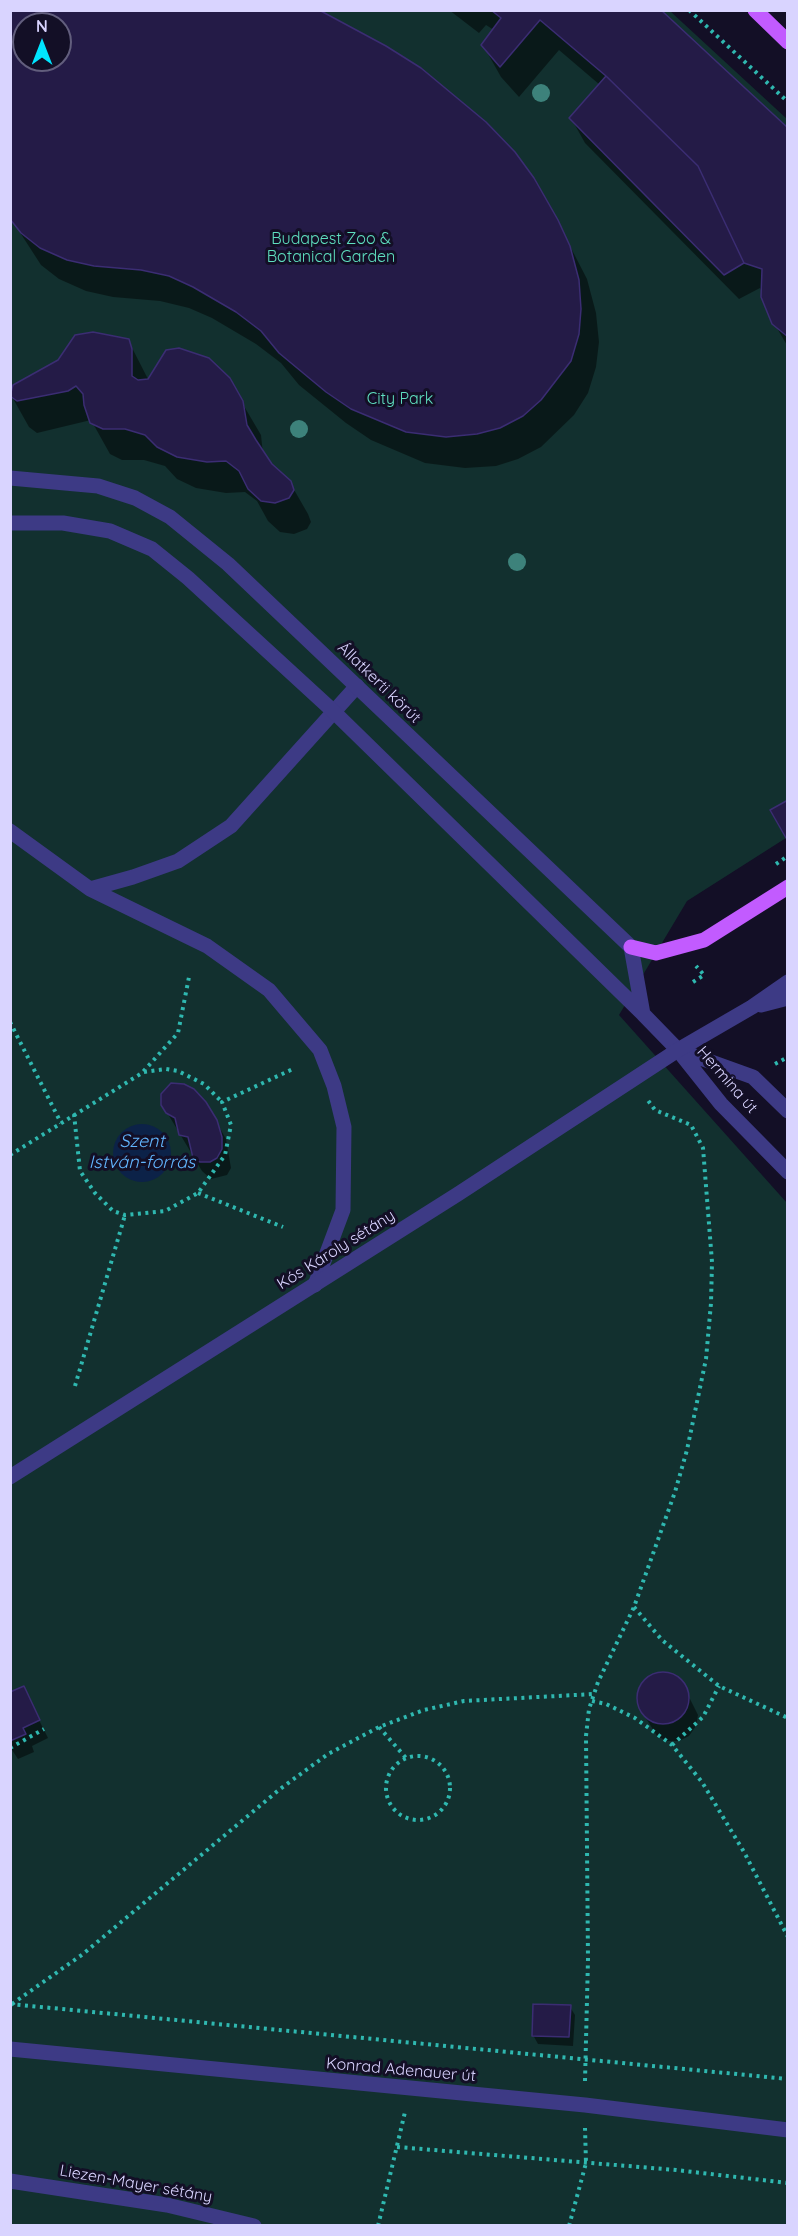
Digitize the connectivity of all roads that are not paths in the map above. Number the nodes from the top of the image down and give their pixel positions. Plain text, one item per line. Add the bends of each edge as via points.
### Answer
1 (755, 10) edge
2 (788, 42) edge
3 (10, 478) edge
4 (10, 523) edge
5 (357, 686) junction
6 (333, 711) junction
7 (10, 831) edge
8 (788, 887) edge
9 (90, 889) junction
10 (631, 947) junction
11 (788, 982) edge
12 (788, 998) edge
13 (752, 1008) junction
14 (644, 1014) junction
15 (678, 1050) junction
16 (788, 1111) edge
17 (788, 1172) edge
18 (315, 1285) junction
19 (10, 1477) edge
20 (10, 2049) edge
21 (788, 2130) edge
22 (10, 2181) edge
23 (254, 2226) edge

1 - 2 main road
3 - 5 street, Állatkerti körút via 98,486 135,498 170,517 228,564
4 - 6 street via 63,523 110,531 152,549
5 - 6 street
5 - 10 street, Állatkerti körút
6 - 9 street via 231,825 178,861
6 - 14 street
7 - 9 street
8 - 10 main road via 704,940 656,953
9 - 18 street via 207,946 269,990 320,1050 344,1127 343,1210
10 - 14 street
11 - 13 street
12 - 13 street
13 - 15 street, Kós Károly sétány
14 - 15 street
15 - 16 street, Hermina út via 753,1077
15 - 17 street, Hermina út via 721,1104
15 - 18 street, Kós Károly sétány
18 - 19 street, Kós Károly sétány
20 - 21 street, Konrad Adenauer út via 585,2105
22 - 23 street, Liezen-Mayer sétány via 167,2205

